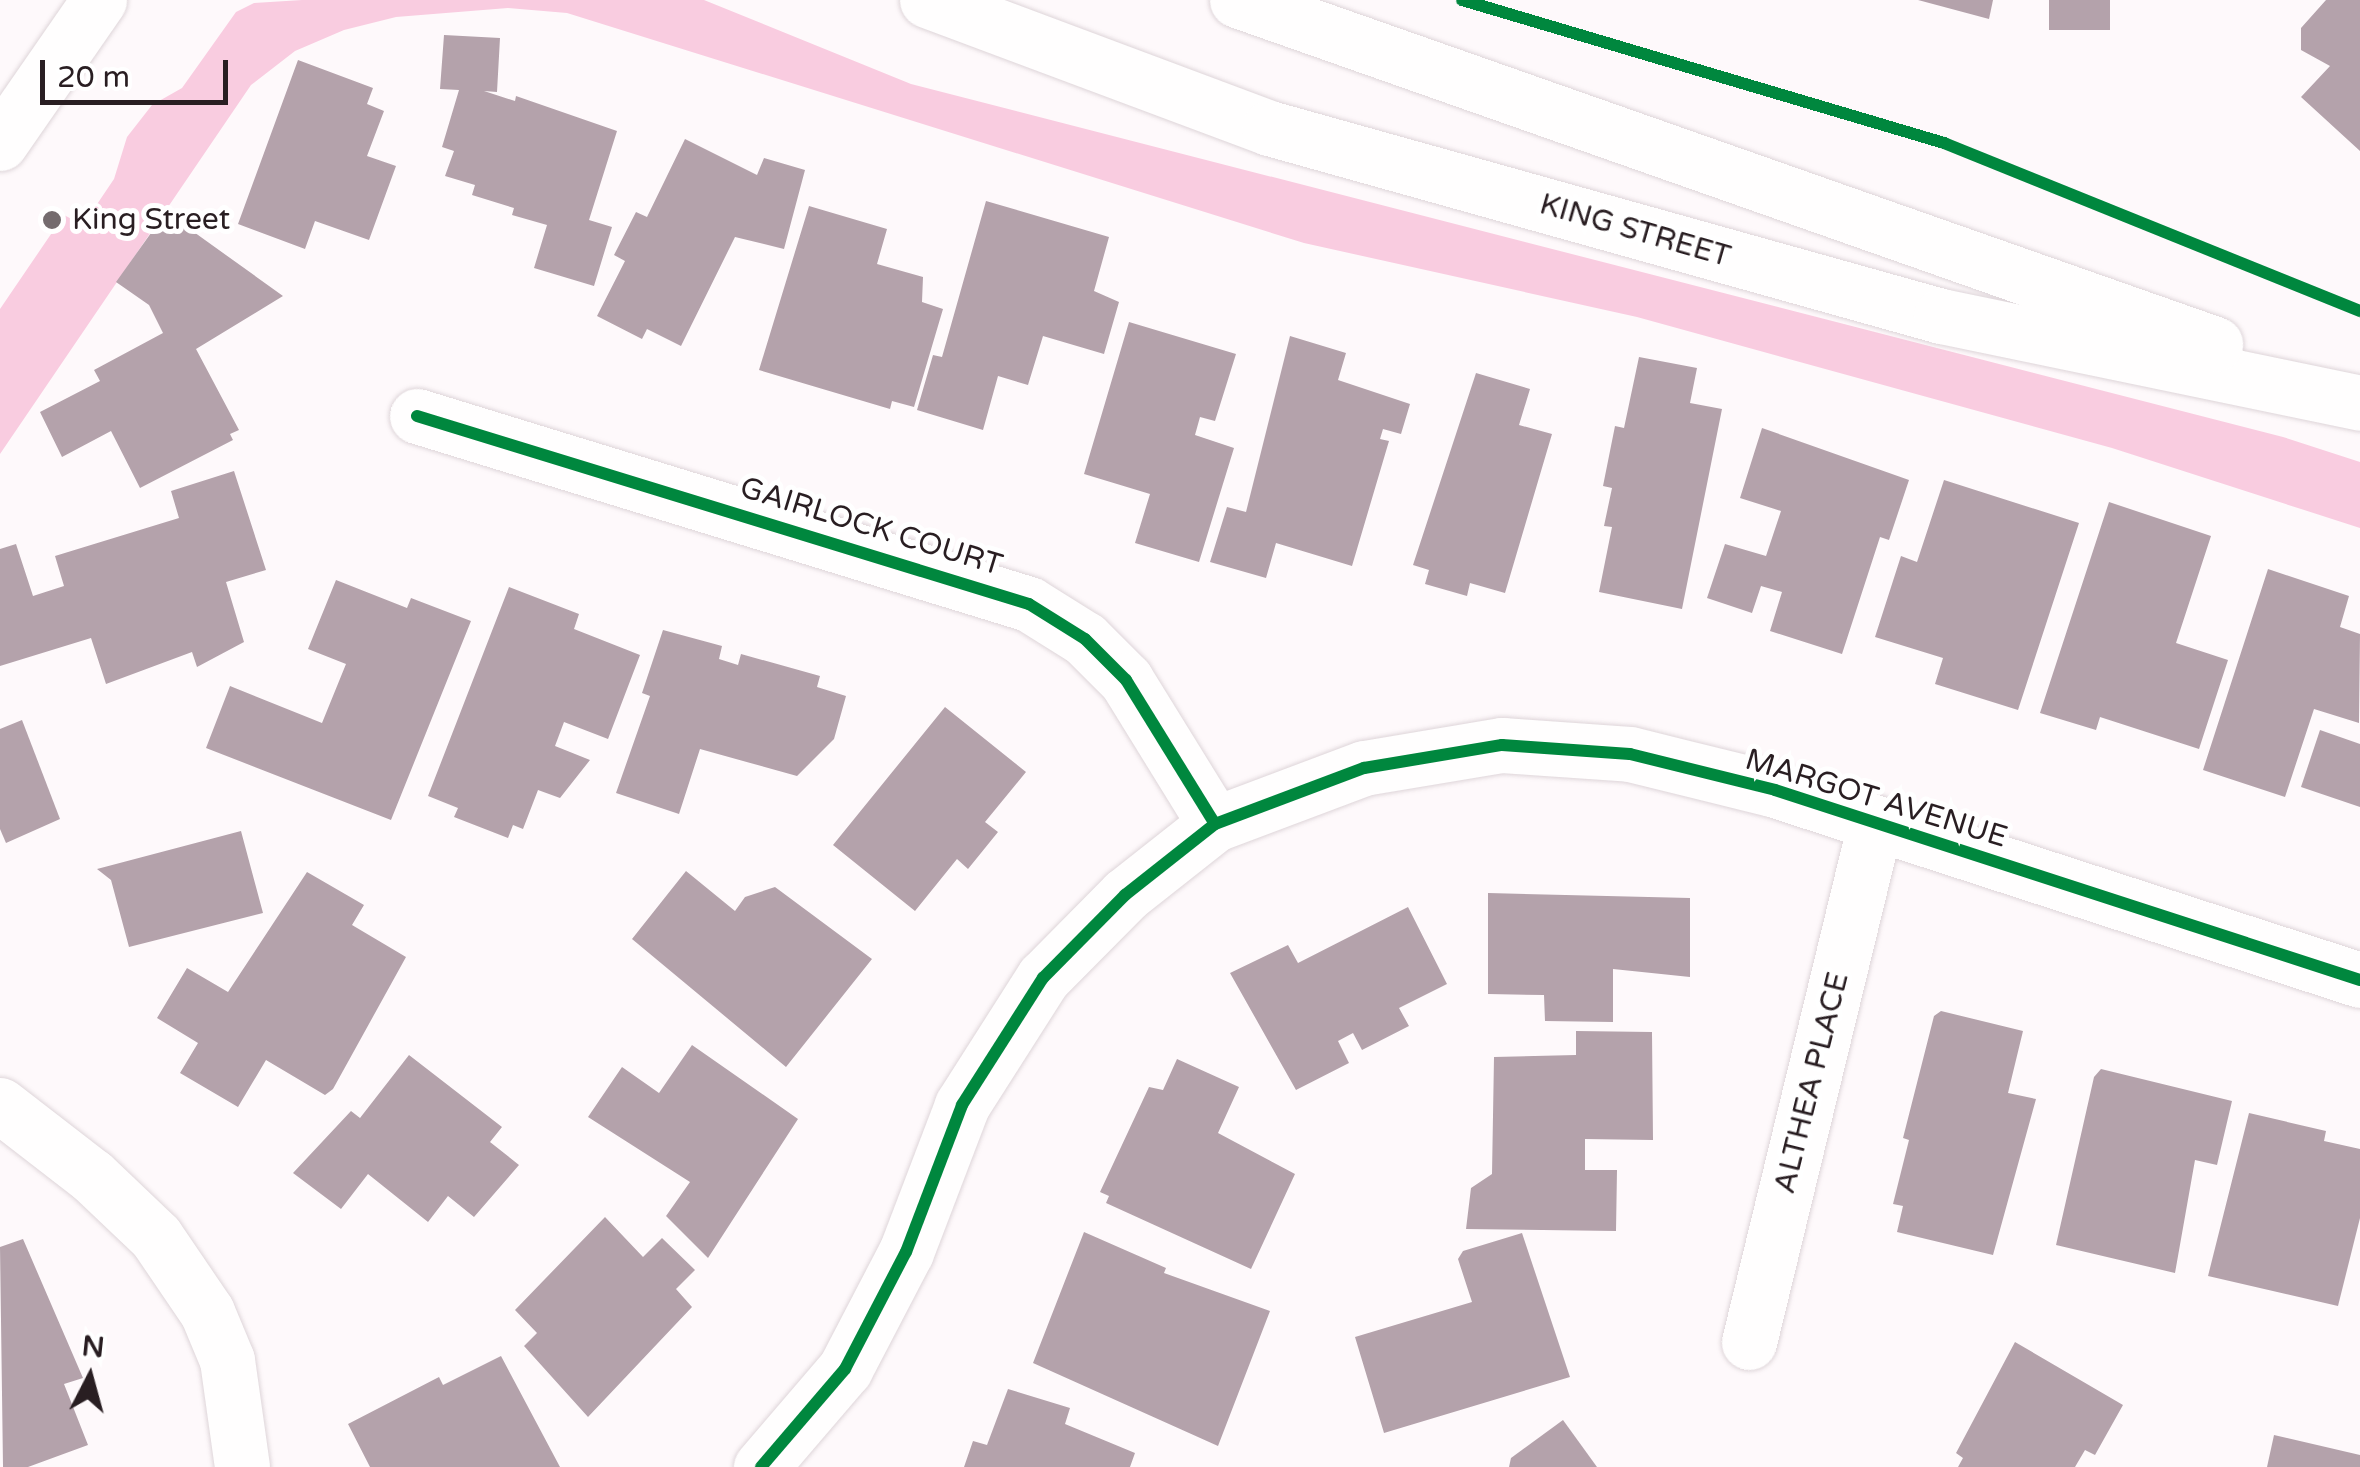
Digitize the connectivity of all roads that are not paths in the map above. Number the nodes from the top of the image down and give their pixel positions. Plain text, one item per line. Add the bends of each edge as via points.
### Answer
1 (99, 0) edge
2 (928, 0) edge
3 (1237, 0) edge
4 (0, 143) edge
5 (2360, 394) edge
6 (2360, 403) edge
7 (417, 416) dead end
8 (1215, 824) junction
9 (1875, 824) junction
10 (2360, 980) edge
11 (0, 1105) edge
12 (1749, 1342) dead end
13 (242, 1467) edge
14 (760, 1467) edge

1 - 4 street
2 - 6 street, KING STREET via 1268,128 1941,316
3 - 5 street
7 - 8 street, GAIRLOCK COURT via 1029,604 1085,639 1126,680
8 - 9 street, MARGOT AVENUE via 1364,768 1502,745 1630,754
8 - 14 street, MARGOT AVENUE via 1125,896 1043,978 962,1105 906,1252 845,1369
9 - 10 street, MARGOT AVENUE
9 - 12 street, ALTHEA PLACE
11 - 13 street via 92,1176 156,1237 207,1312 227,1360

